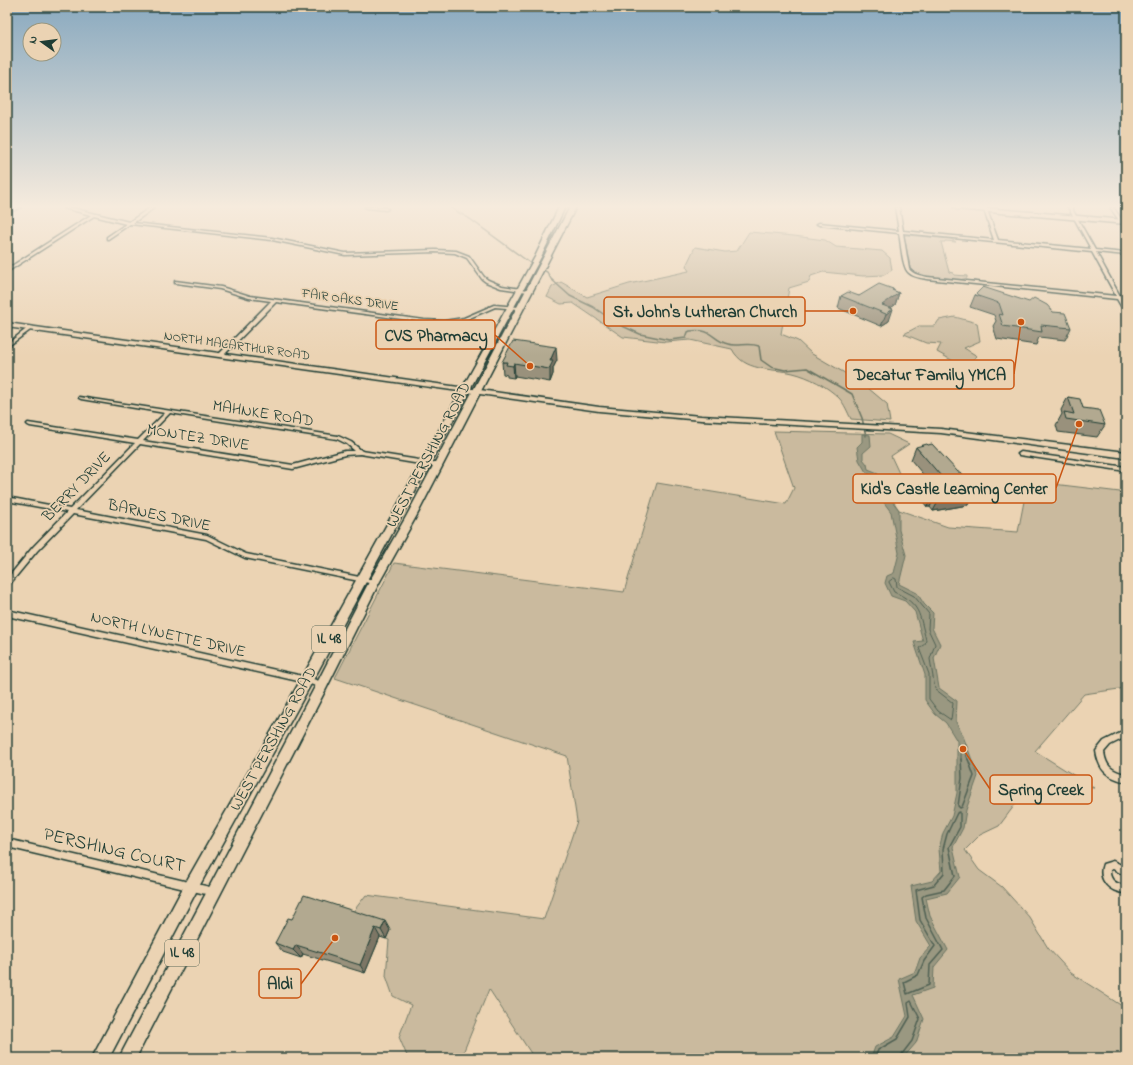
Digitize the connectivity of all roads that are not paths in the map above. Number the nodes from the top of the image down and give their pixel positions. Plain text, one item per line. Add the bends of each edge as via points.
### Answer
1 (30, 257) edge
2 (467, 257) edge
3 (538, 257) edge
4 (547, 257) edge
5 (906, 257) edge
6 (1097, 257) edge
7 (7, 272) edge
8 (176, 282) dead end
9 (519, 290) junction
10 (528, 291) junction
11 (1124, 296) dead end
12 (1119, 297) junction
13 (275, 300) junction
14 (509, 307) junction
15 (519, 308) junction
16 (1126, 311) edge
17 (7, 325) edge
18 (31, 328) junction
19 (7, 346) edge
20 (221, 355) junction
21 (470, 391) junction
22 (81, 398) dead end
23 (168, 412) junction
24 (30, 424) dead end
25 (139, 442) junction
26 (360, 452) junction
27 (1021, 454) dead end
28 (1126, 455) edge
29 (426, 463) junction
30 (438, 465) junction
31 (1126, 469) edge
32 (7, 499) edge
33 (404, 502) junction
34 (72, 511) junction
35 (389, 556) junction
36 (361, 580) junction
37 (374, 582) junction
38 (7, 583) edge
39 (7, 613) edge
40 (307, 680) junction
41 (322, 686) junction
42 (1126, 733) edge
43 (1126, 778) edge
44 (7, 843) edge
45 (1126, 872) edge
46 (191, 887) junction
47 (1126, 889) edge
48 (214, 892) junction
49 (112, 1037) junction
50 (100, 1058) edge
51 (104, 1058) edge
52 (127, 1058) edge

1 - 7 street
2 - 9 street via 487,281
3 - 9 main road, WEST PERSHING ROAD / IL 48
4 - 10 main road, WEST PERSHING ROAD / IL 48
5 - 12 street via 910,273 919,276
6 - 12 street
8 - 13 street, FAIR OAKS DRIVE via 215,287 248,297
9 - 10 street
9 - 14 main road, WEST PERSHING ROAD / IL 48
10 - 15 main road, WEST PERSHING ROAD / IL 48
11 - 12 street
12 - 16 street
13 - 14 street, FAIR OAKS DRIVE via 444,322 464,319 494,306
13 - 20 street
14 - 15 street, FAIR OAKS DRIVE
14 - 21 main road, WEST PERSHING ROAD / IL 48
15 - 21 main road, WEST PERSHING ROAD / IL 48
17 - 18 street, NORTH MACARTHUR ROAD
18 - 19 street
18 - 20 street, NORTH MACARTHUR ROAD
20 - 21 street, NORTH MACARTHUR ROAD
21 - 28 street, NORTH MACARTHUR ROAD via 662,415 967,434
21 - 29 main road, WEST PERSHING ROAD / IL 48
21 - 30 main road, WEST PERSHING ROAD / IL 48
22 - 23 street, MAHNKE ROAD
23 - 25 street, BERRY DRIVE
23 - 26 street, MAHNKE ROAD via 338,438
24 - 25 street, MONTEZ DRIVE
25 - 26 street, MONTEZ DRIVE via 292,467 345,453
25 - 34 street, BERRY DRIVE
26 - 29 street, MAHNKE ROAD
27 - 31 street
29 - 30 street, MAHNKE ROAD
29 - 33 main road, WEST PERSHING ROAD / IL 48
30 - 35 main road, WEST PERSHING ROAD / IL 48
32 - 34 street, BARNES DRIVE
33 - 35 main road via 385,554
33 - 36 main road, WEST PERSHING ROAD / IL 48
34 - 36 street, BARNES DRIVE via 207,537 245,556
34 - 38 street, BERRY DRIVE
35 - 37 main road, WEST PERSHING ROAD / IL 48
36 - 37 street, BARNES DRIVE
36 - 40 main road, WEST PERSHING ROAD / IL 48
37 - 41 main road, WEST PERSHING ROAD / IL 48
39 - 40 street, NORTH LYNETTE DRIVE
40 - 41 street, NORTH LYNETTE DRIVE
40 - 46 main road, WEST PERSHING ROAD / IL 48
41 - 48 main road, WEST PERSHING ROAD / IL 48
42 - 43 street via 1107,743 1100,751 1101,759 1108,771 1115,776
44 - 46 street, PERSHING COURT
45 - 47 street via 1113,865 1106,867 1105,873 1113,885
46 - 48 street, PERSHING COURT
46 - 49 main road, WEST PERSHING ROAD / IL 48
48 - 52 main road, WEST PERSHING ROAD / IL 48
49 - 50 main road, WEST PERSHING ROAD
49 - 51 main road, IL 48

